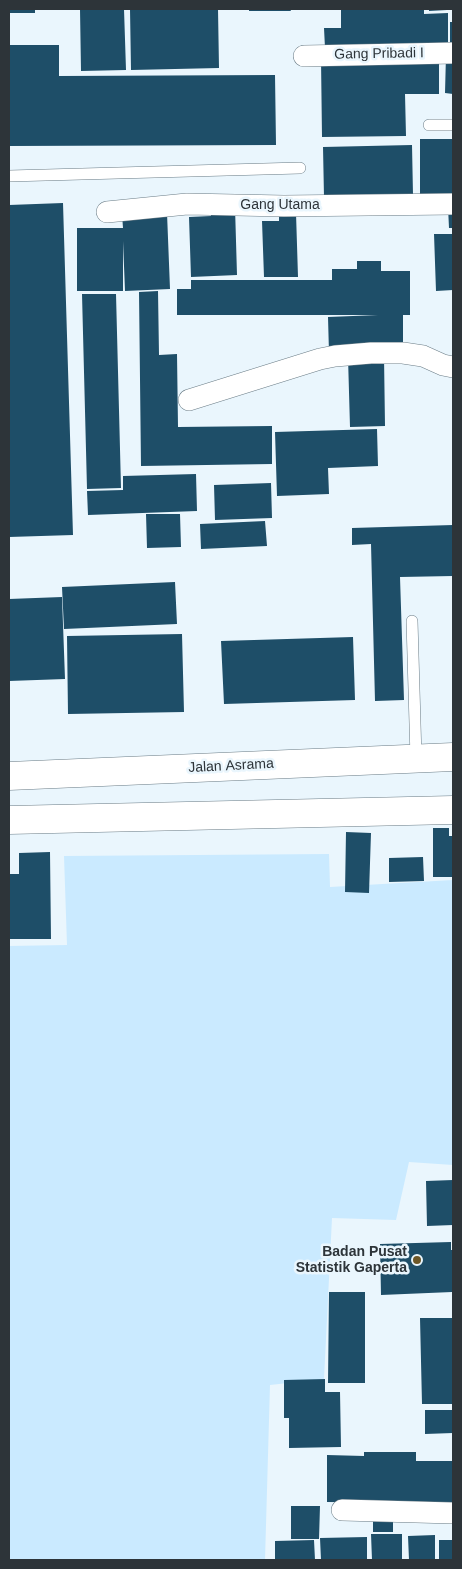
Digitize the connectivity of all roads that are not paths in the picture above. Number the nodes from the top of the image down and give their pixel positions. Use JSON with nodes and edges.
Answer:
{"nodes":[{"id":1,"x":453,"y":53,"type":"edge"},
{"id":2,"x":304,"y":56,"type":"dead end"},
{"id":3,"x":429,"y":125,"type":"dead end"},
{"id":4,"x":453,"y":125,"type":"edge"},
{"id":5,"x":300,"y":168,"type":"dead end"},
{"id":6,"x":9,"y":176,"type":"edge"},
{"id":7,"x":453,"y":204,"type":"edge"},
{"id":8,"x":108,"y":212,"type":"dead end"},
{"id":9,"x":453,"y":367,"type":"edge"},
{"id":10,"x":189,"y":400,"type":"dead end"},
{"id":11,"x":412,"y":621,"type":"dead end"},
{"id":12,"x":453,"y":757,"type":"edge"},
{"id":13,"x":416,"y":758,"type":"junction"},
{"id":14,"x":9,"y":776,"type":"edge"},
{"id":15,"x":453,"y":810,"type":"edge"},
{"id":16,"x":9,"y":820,"type":"edge"},
{"id":17,"x":342,"y":1510,"type":"dead end"},
{"id":18,"x":453,"y":1513,"type":"edge"}],
"edges":[{"from":1,"to":2,"type":"street","name":"Gang Pribadi I"},
{"from":3,"to":4,"type":"lane"},
{"from":5,"to":6,"type":"lane"},
{"from":7,"to":8,"type":"street","name":"Gang Utama"},
{"from":9,"to":10,"type":"street"},
{"from":11,"to":13,"type":"lane"},
{"from":12,"to":13,"type":"highway","name":"Jalan Asrama"},
{"from":13,"to":14,"type":"highway","name":"Jalan Asrama"},
{"from":15,"to":16,"type":"highway"},
{"from":17,"to":18,"type":"street"}]}
